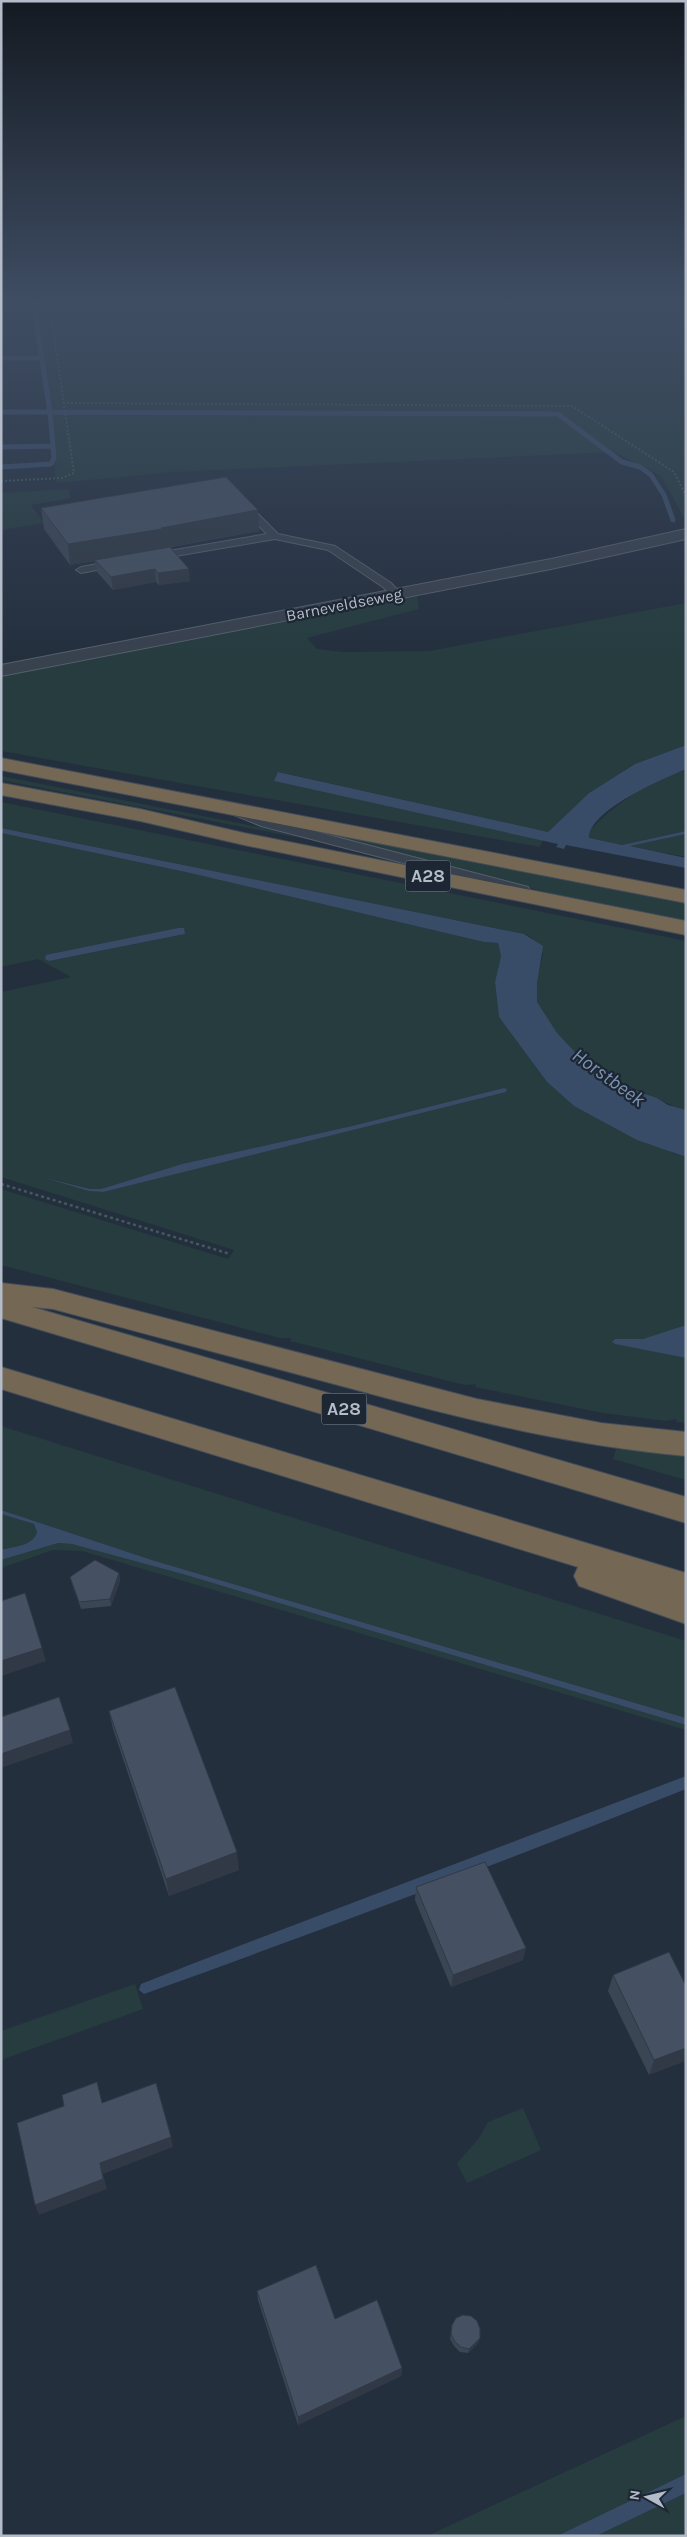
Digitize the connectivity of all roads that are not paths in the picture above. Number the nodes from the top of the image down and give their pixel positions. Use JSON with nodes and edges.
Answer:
{"nodes":[{"id":1,"x":237,"y":500,"type":"edge"},
{"id":2,"x":686,"y":534,"type":"edge"},
{"id":3,"x":275,"y":536,"type":"junction"},
{"id":4,"x":81,"y":570,"type":"dead end"},
{"id":5,"x":396,"y":594,"type":"junction"},
{"id":6,"x":1,"y":671,"type":"edge"},
{"id":7,"x":1,"y":764,"type":"edge"},
{"id":8,"x":1,"y":789,"type":"edge"},
{"id":9,"x":232,"y":809,"type":"junction"},
{"id":10,"x":686,"y":897,"type":"edge"},
{"id":11,"x":608,"y":912,"type":"junction"},
{"id":12,"x":686,"y":928,"type":"edge"},
{"id":13,"x":1,"y":1293,"type":"edge"},
{"id":14,"x":1,"y":1308,"type":"edge"},
{"id":15,"x":1,"y":1378,"type":"edge"},
{"id":16,"x":686,"y":1444,"type":"edge"},
{"id":17,"x":278,"y":1463,"type":"junction"},
{"id":18,"x":686,"y":1510,"type":"edge"},
{"id":19,"x":686,"y":1587,"type":"edge"},
{"id":20,"x":686,"y":1610,"type":"edge"}],
"edges":[{"from":1,"to":3,"type":"lane"},
{"from":2,"to":5,"type":"street","name":"Barneveldseweg"},
{"from":3,"to":4,"type":"lane"},
{"from":3,"to":5,"type":"lane"},
{"from":5,"to":6,"type":"street","name":"Barneveldseweg"},
{"from":7,"to":9,"type":"highway","number":"A28"},
{"from":8,"to":11,"type":"highway","number":"A28"},
{"from":9,"to":10,"type":"highway","number":"A28"},
{"from":9,"to":11,"type":"lane"},
{"from":11,"to":12,"type":"highway","number":"A28"},
{"from":13,"to":16,"type":"highway","number":"A28"},
{"from":14,"to":18,"type":"highway","number":"A28"},
{"from":15,"to":17,"type":"highway"},
{"from":17,"to":19,"type":"highway"},
{"from":17,"to":20,"type":"highway"}]}
